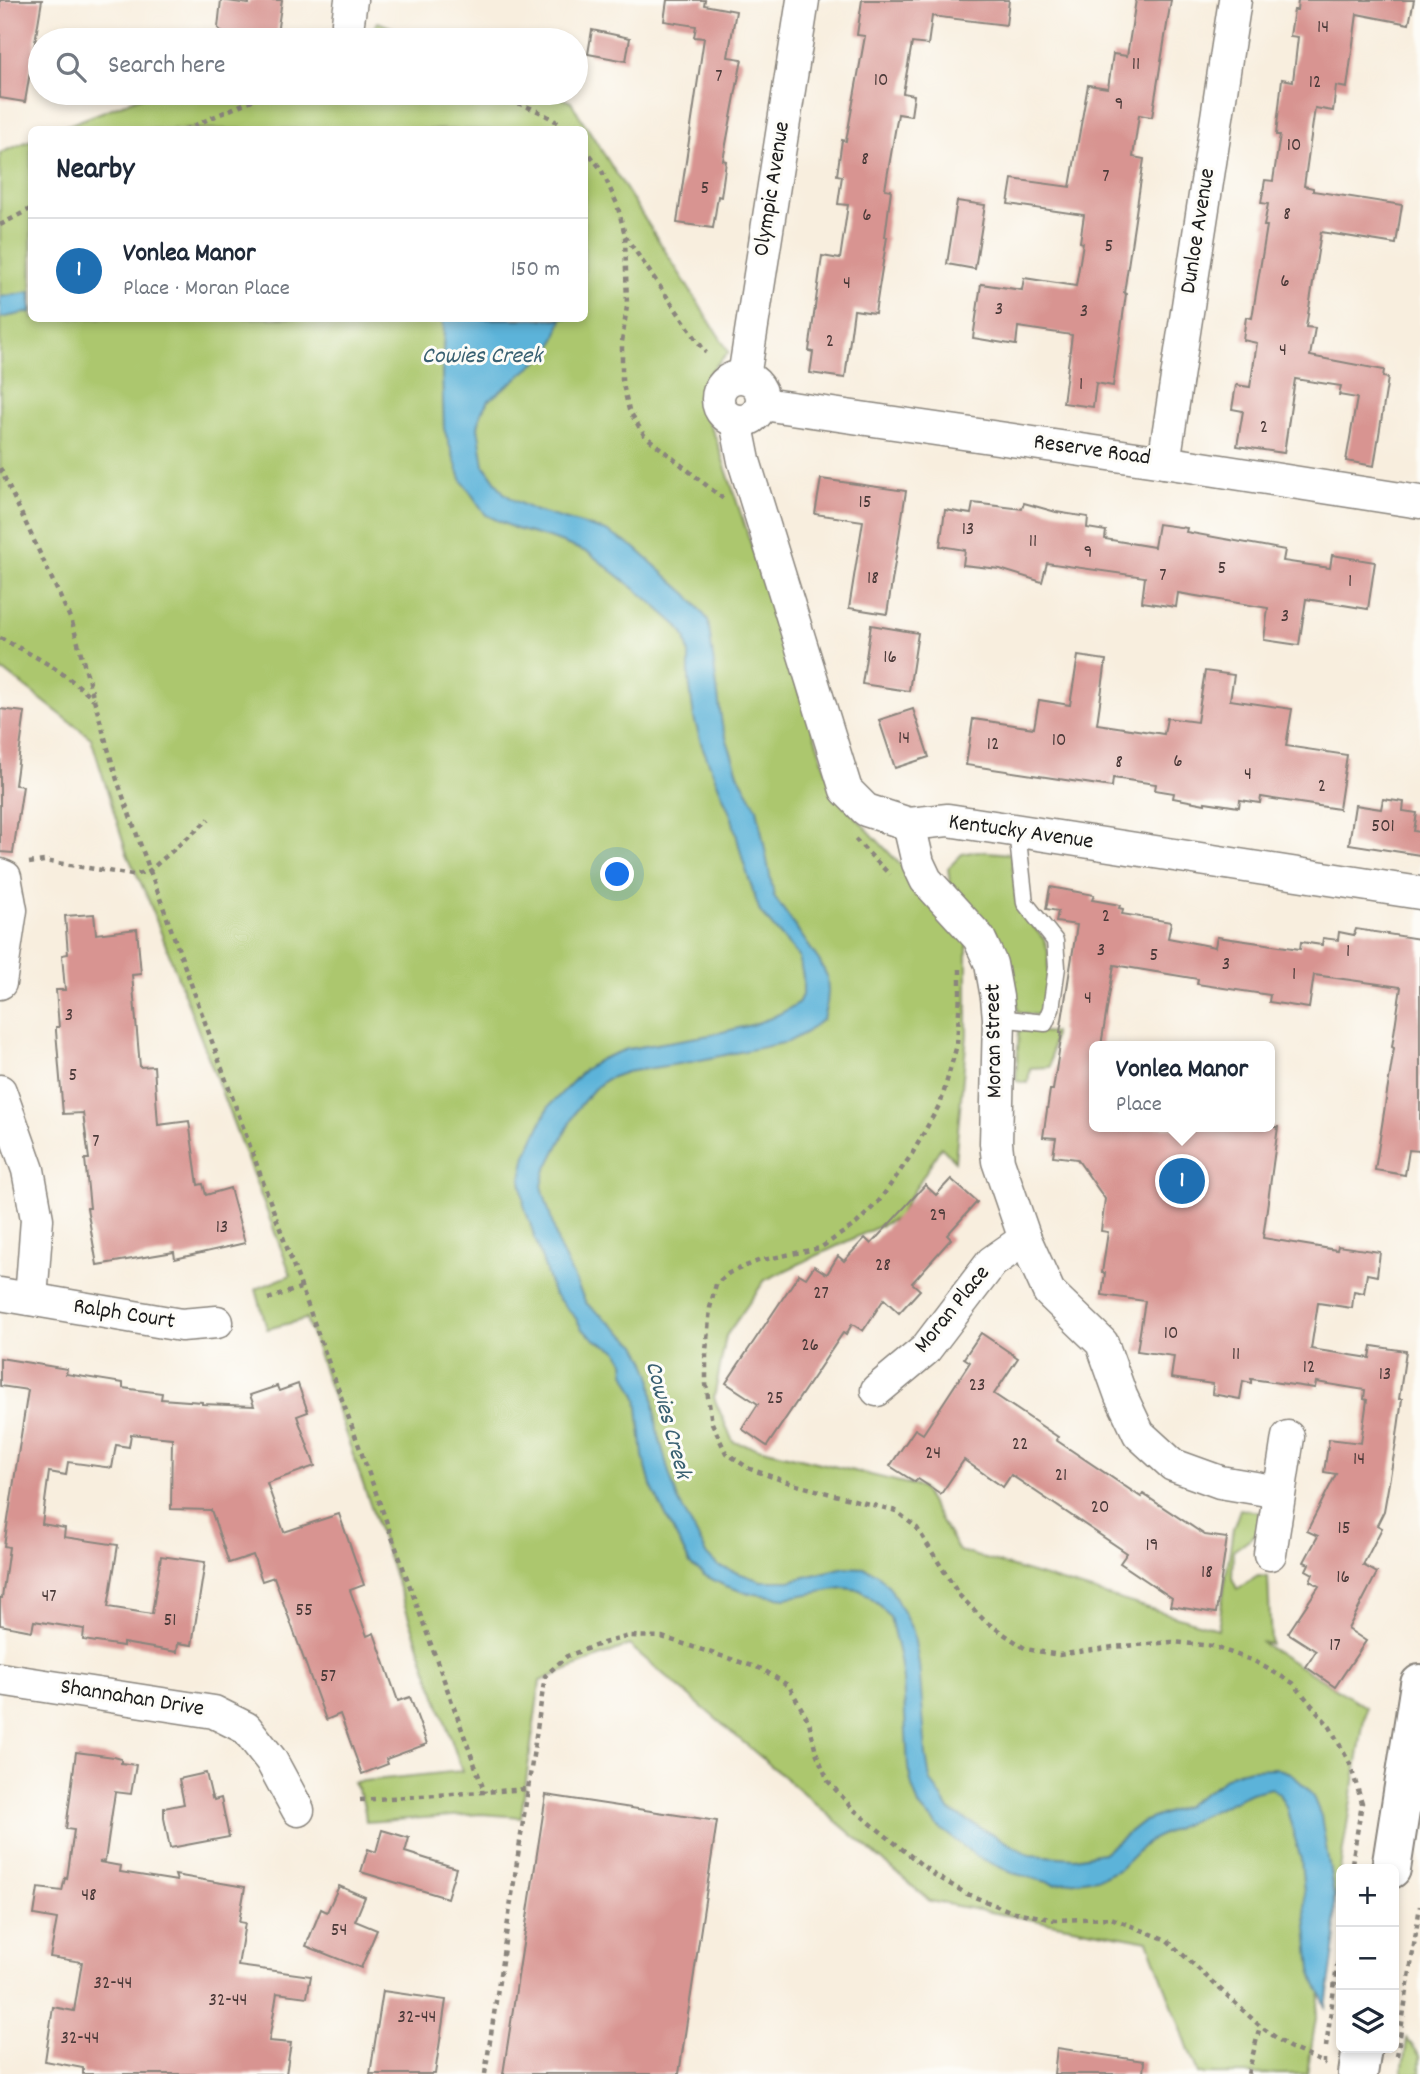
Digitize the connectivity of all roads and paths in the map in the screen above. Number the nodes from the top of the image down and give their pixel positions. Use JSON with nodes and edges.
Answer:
{"nodes":[{"id":1,"x":803,"y":0,"type":"edge"},
{"id":2,"x":1235,"y":0,"type":"edge"},
{"id":3,"x":241,"y":105,"type":"edge"},
{"id":4,"x":524,"y":105,"type":"edge"},
{"id":5,"x":193,"y":126,"type":"edge"},
{"id":6,"x":563,"y":126,"type":"edge"},
{"id":7,"x":588,"y":152,"type":"edge"},
{"id":8,"x":28,"y":210,"type":"edge"},
{"id":9,"x":0,"y":225,"type":"edge"},
{"id":10,"x":625,"y":236,"type":"junction"},
{"id":11,"x":706,"y":353,"type":"dead end"},
{"id":12,"x":744,"y":377,"type":"junction"},
{"id":13,"x":763,"y":404,"type":"junction"},
{"id":14,"x":736,"y":421,"type":"junction"},
{"id":15,"x":1164,"y":462,"type":"junction"},
{"id":16,"x":0,"y":468,"type":"edge"},
{"id":17,"x":698,"y":478,"type":"dead end"},
{"id":18,"x":1420,"y":502,"type":"edge"},
{"id":19,"x":0,"y":638,"type":"edge"},
{"id":20,"x":93,"y":699,"type":"junction"},
{"id":21,"x":209,"y":819,"type":"dead end"},
{"id":22,"x":909,"y":824,"type":"junction"},
{"id":23,"x":848,"y":831,"type":"dead end"},
{"id":24,"x":1017,"y":831,"type":"junction"},
{"id":25,"x":14,"y":869,"type":"edge"},
{"id":26,"x":149,"y":871,"type":"junction"},
{"id":27,"x":894,"y":879,"type":"dead end"},
{"id":28,"x":1420,"y":893,"type":"edge"},
{"id":29,"x":959,"y":960,"type":"dead end"},
{"id":30,"x":0,"y":983,"type":"edge"},
{"id":31,"x":999,"y":1018,"type":"junction"},
{"id":32,"x":0,"y":1091,"type":"edge"},
{"id":33,"x":1025,"y":1239,"type":"junction"},
{"id":34,"x":300,"y":1288,"type":"junction"},
{"id":35,"x":0,"y":1294,"type":"edge"},
{"id":36,"x":31,"y":1299,"type":"junction"},
{"id":37,"x":268,"y":1299,"type":"dead end"},
{"id":38,"x":217,"y":1322,"type":"dead end"},
{"id":39,"x":877,"y":1390,"type":"dead end"},
{"id":40,"x":1288,"y":1437,"type":"dead end"},
{"id":41,"x":1279,"y":1492,"type":"junction"},
{"id":42,"x":1270,"y":1554,"type":"dead end"},
{"id":43,"x":0,"y":1679,"type":"edge"},
{"id":44,"x":1420,"y":1684,"type":"edge"},
{"id":45,"x":529,"y":1789,"type":"junction"},
{"id":46,"x":485,"y":1793,"type":"junction"},
{"id":47,"x":360,"y":1800,"type":"dead end"},
{"id":48,"x":298,"y":1810,"type":"dead end"},
{"id":49,"x":1352,"y":1864,"type":"edge"},
{"id":50,"x":1392,"y":1864,"type":"edge"},
{"id":51,"x":1420,"y":1906,"type":"edge"},
{"id":52,"x":1336,"y":1974,"type":"edge"},
{"id":53,"x":1260,"y":2026,"type":"junction"},
{"id":54,"x":1379,"y":2054,"type":"edge"},
{"id":55,"x":485,"y":2074,"type":"edge"},
{"id":56,"x":1248,"y":2074,"type":"edge"},
{"id":57,"x":1358,"y":2074,"type":"edge"}],
"edges":[{"from":1,"to":12,"type":"street","name":"Olympic Avenue"},
{"from":2,"to":15,"type":"street","name":"Dunloe Avenue"},
{"from":3,"to":5,"type":"path"},
{"from":4,"to":6,"type":"path"},
{"from":7,"to":10,"type":"path"},
{"from":8,"to":9,"type":"path"},
{"from":10,"to":11,"type":"path"},
{"from":10,"to":17,"type":"path"},
{"from":12,"to":13,"type":"street"},
{"from":12,"to":14,"type":"street"},
{"from":13,"to":14,"type":"street"},
{"from":13,"to":15,"type":"street","name":"Reserve Road"},
{"from":14,"to":22,"type":"street","name":"Kentucky Avenue"},
{"from":15,"to":18,"type":"street","name":"Reserve Road"},
{"from":16,"to":20,"type":"path"},
{"from":19,"to":20,"type":"path"},
{"from":20,"to":26,"type":"path"},
{"from":21,"to":26,"type":"path"},
{"from":22,"to":24,"type":"street","name":"Kentucky Avenue"},
{"from":22,"to":31,"type":"street","name":"Moran Street"},
{"from":23,"to":27,"type":"path"},
{"from":24,"to":28,"type":"street","name":"Kentucky Avenue"},
{"from":24,"to":31,"type":"lane"},
{"from":25,"to":26,"type":"path"},
{"from":25,"to":30,"type":"street"},
{"from":26,"to":34,"type":"path"},
{"from":29,"to":49,"type":"path"},
{"from":31,"to":33,"type":"street","name":"Moran Street"},
{"from":32,"to":36,"type":"street"},
{"from":33,"to":39,"type":"street","name":"Moran Place"},
{"from":33,"to":41,"type":"street"},
{"from":34,"to":37,"type":"path"},
{"from":34,"to":46,"type":"path"},
{"from":35,"to":36,"type":"street","name":"Ralph Court"},
{"from":36,"to":38,"type":"street","name":"Ralph Court"},
{"from":40,"to":41,"type":"street"},
{"from":41,"to":42,"type":"street"},
{"from":43,"to":48,"type":"street","name":"Shannahan Drive"},
{"from":44,"to":50,"type":"main road"},
{"from":45,"to":46,"type":"path"},
{"from":45,"to":53,"type":"path"},
{"from":45,"to":55,"type":"path"},
{"from":46,"to":47,"type":"path"},
{"from":51,"to":54,"type":"path"},
{"from":52,"to":53,"type":"path"},
{"from":53,"to":56,"type":"path"},
{"from":54,"to":57,"type":"main road"}]}
